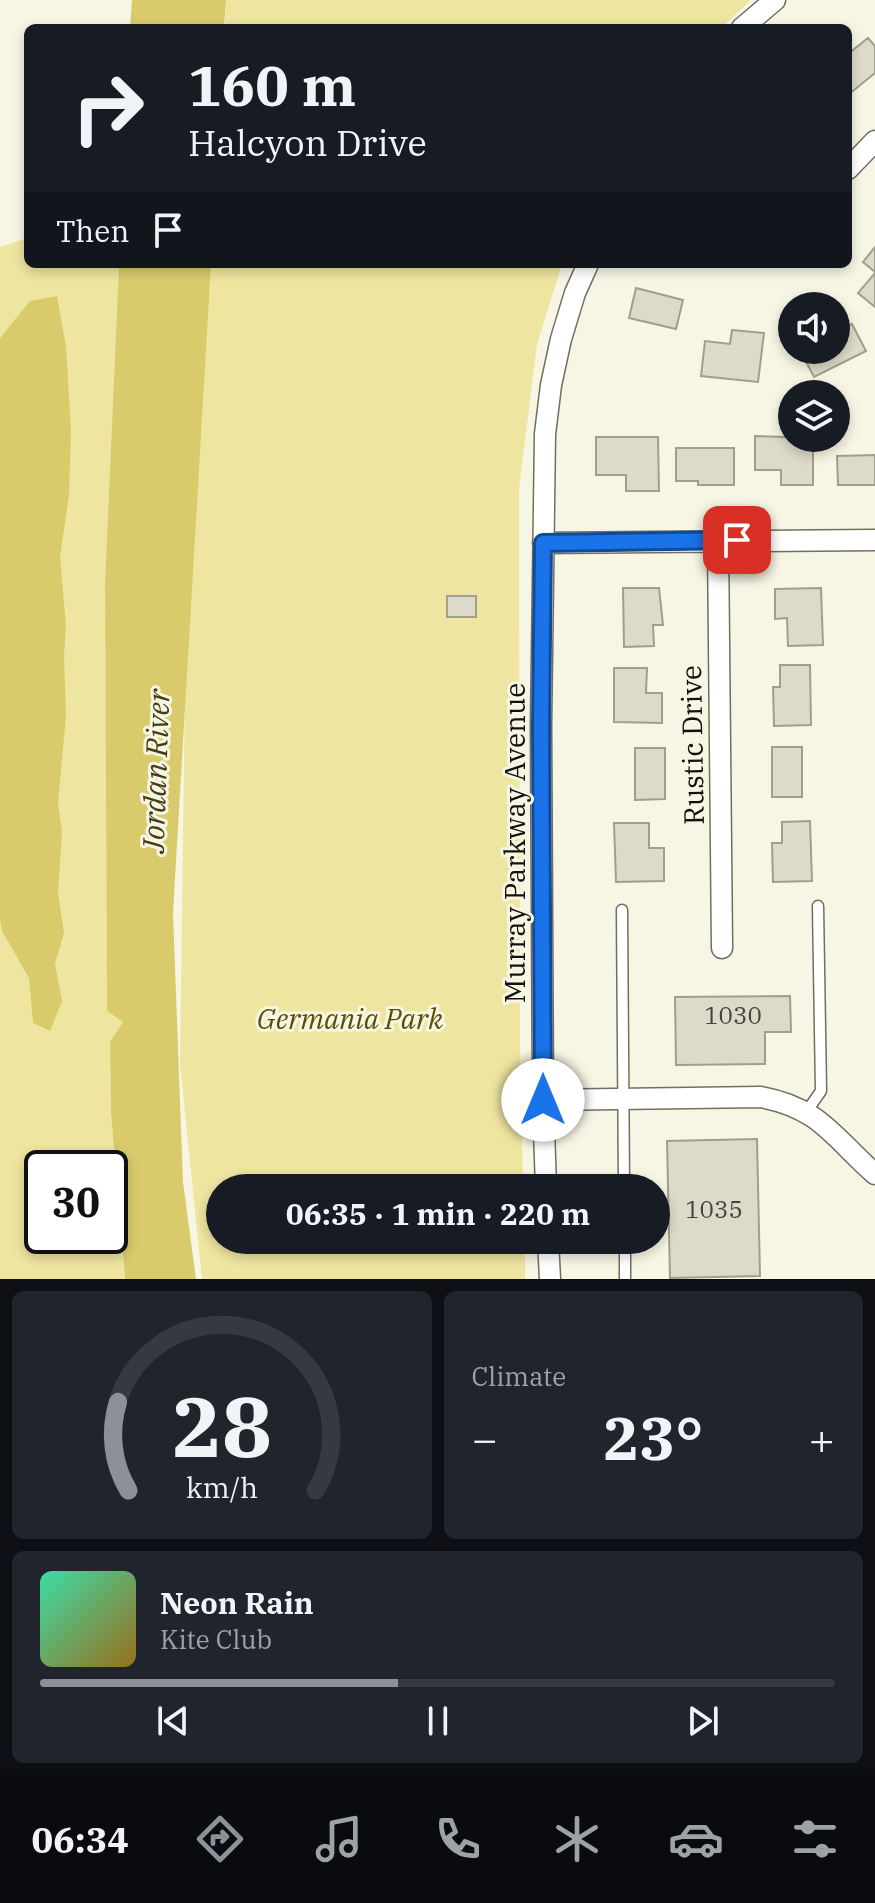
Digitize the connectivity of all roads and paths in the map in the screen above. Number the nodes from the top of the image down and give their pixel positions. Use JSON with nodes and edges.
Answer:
{"nodes":[{"id":1,"x":775,"y":0,"type":"edge"},
{"id":2,"x":747,"y":24,"type":"edge"},
{"id":3,"x":875,"y":141,"type":"edge"},
{"id":4,"x":852,"y":165,"type":"edge"},
{"id":5,"x":587,"y":268,"type":"edge"},
{"id":6,"x":718,"y":540,"type":"junction"},
{"id":7,"x":875,"y":540,"type":"edge"},
{"id":8,"x":543,"y":543,"type":"junction"},
{"id":9,"x":818,"y":906,"type":"dead end"},
{"id":10,"x":622,"y":910,"type":"dead end"},
{"id":11,"x":722,"y":948,"type":"dead end"},
{"id":12,"x":624,"y":1099,"type":"junction"},
{"id":13,"x":543,"y":1100,"type":"junction"},
{"id":14,"x":807,"y":1111,"type":"junction"},
{"id":15,"x":869,"y":1165,"type":"edge"},
{"id":16,"x":546,"y":1174,"type":"edge"},
{"id":17,"x":624,"y":1174,"type":"edge"},
{"id":18,"x":549,"y":1254,"type":"edge"},
{"id":19,"x":625,"y":1254,"type":"edge"},
{"id":20,"x":550,"y":1279,"type":"edge"},
{"id":21,"x":625,"y":1279,"type":"edge"}],
"edges":[{"from":1,"to":2,"type":"street"},
{"from":3,"to":4,"type":"street"},
{"from":5,"to":8,"type":"street","name":"Murray Parkway Avenue"},
{"from":6,"to":7,"type":"street"},
{"from":6,"to":8,"type":"street"},
{"from":6,"to":11,"type":"street","name":"Rustic Drive"},
{"from":8,"to":13,"type":"street","name":"Murray Parkway Avenue"},
{"from":9,"to":14,"type":"lane"},
{"from":10,"to":12,"type":"lane"},
{"from":12,"to":13,"type":"street"},
{"from":12,"to":14,"type":"street"},
{"from":12,"to":17,"type":"lane"},
{"from":13,"to":16,"type":"street","name":"Murray Parkway Avenue"},
{"from":14,"to":15,"type":"street"},
{"from":18,"to":20,"type":"street"},
{"from":19,"to":21,"type":"lane"}]}
